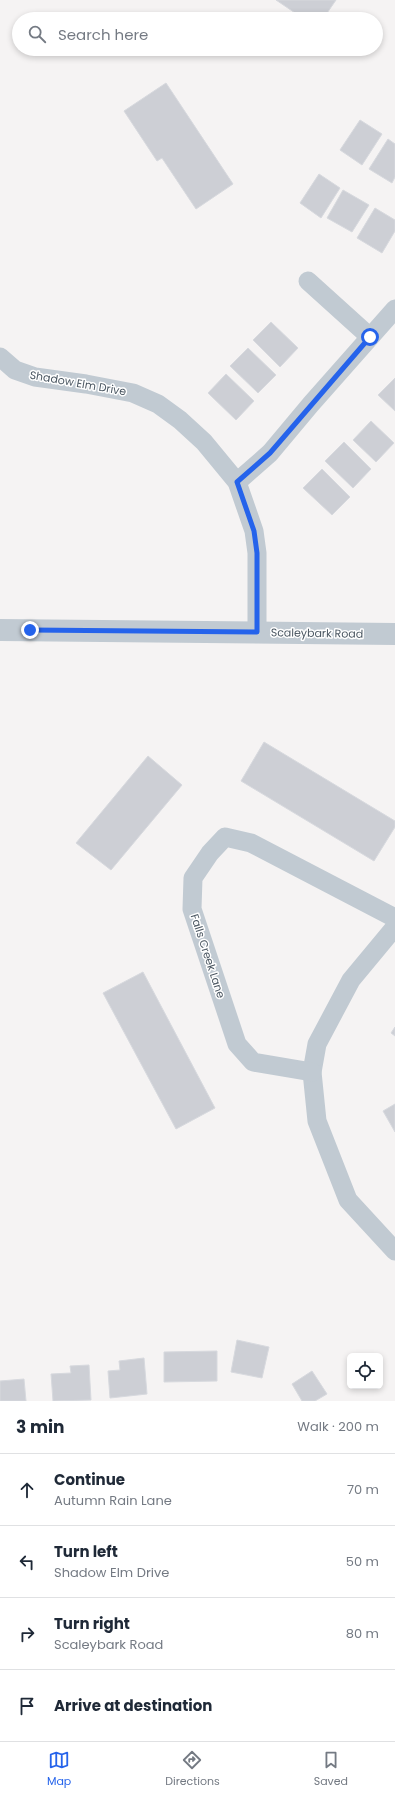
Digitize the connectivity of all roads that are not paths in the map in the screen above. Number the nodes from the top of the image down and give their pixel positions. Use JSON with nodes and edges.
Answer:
{"nodes":[{"id":1,"x":308,"y":281,"type":"dead end"},
{"id":2,"x":395,"y":309,"type":"edge"},
{"id":3,"x":370,"y":337,"type":"junction"},
{"id":4,"x":0,"y":357,"type":"edge"},
{"id":5,"x":237,"y":482,"type":"junction"},
{"id":6,"x":0,"y":630,"type":"edge"},
{"id":7,"x":257,"y":632,"type":"junction"},
{"id":8,"x":395,"y":634,"type":"edge"},
{"id":9,"x":395,"y":918,"type":"edge"},
{"id":10,"x":395,"y":927,"type":"edge"},
{"id":11,"x":312,"y":1072,"type":"junction"},
{"id":12,"x":395,"y":1251,"type":"edge"}],
"edges":[{"from":1,"to":3,"type":"street"},
{"from":2,"to":3,"type":"street"},
{"from":3,"to":5,"type":"street"},
{"from":4,"to":5,"type":"street","name":"Shadow Elm Drive"},
{"from":5,"to":7,"type":"street","name":"Shadow Elm Drive"},
{"from":6,"to":7,"type":"street","name":"Scaleybark Road"},
{"from":7,"to":8,"type":"street","name":"Scaleybark Road"},
{"from":9,"to":11,"type":"street","name":"Falls Creek Lane"},
{"from":10,"to":11,"type":"street"},
{"from":11,"to":12,"type":"street"}]}
